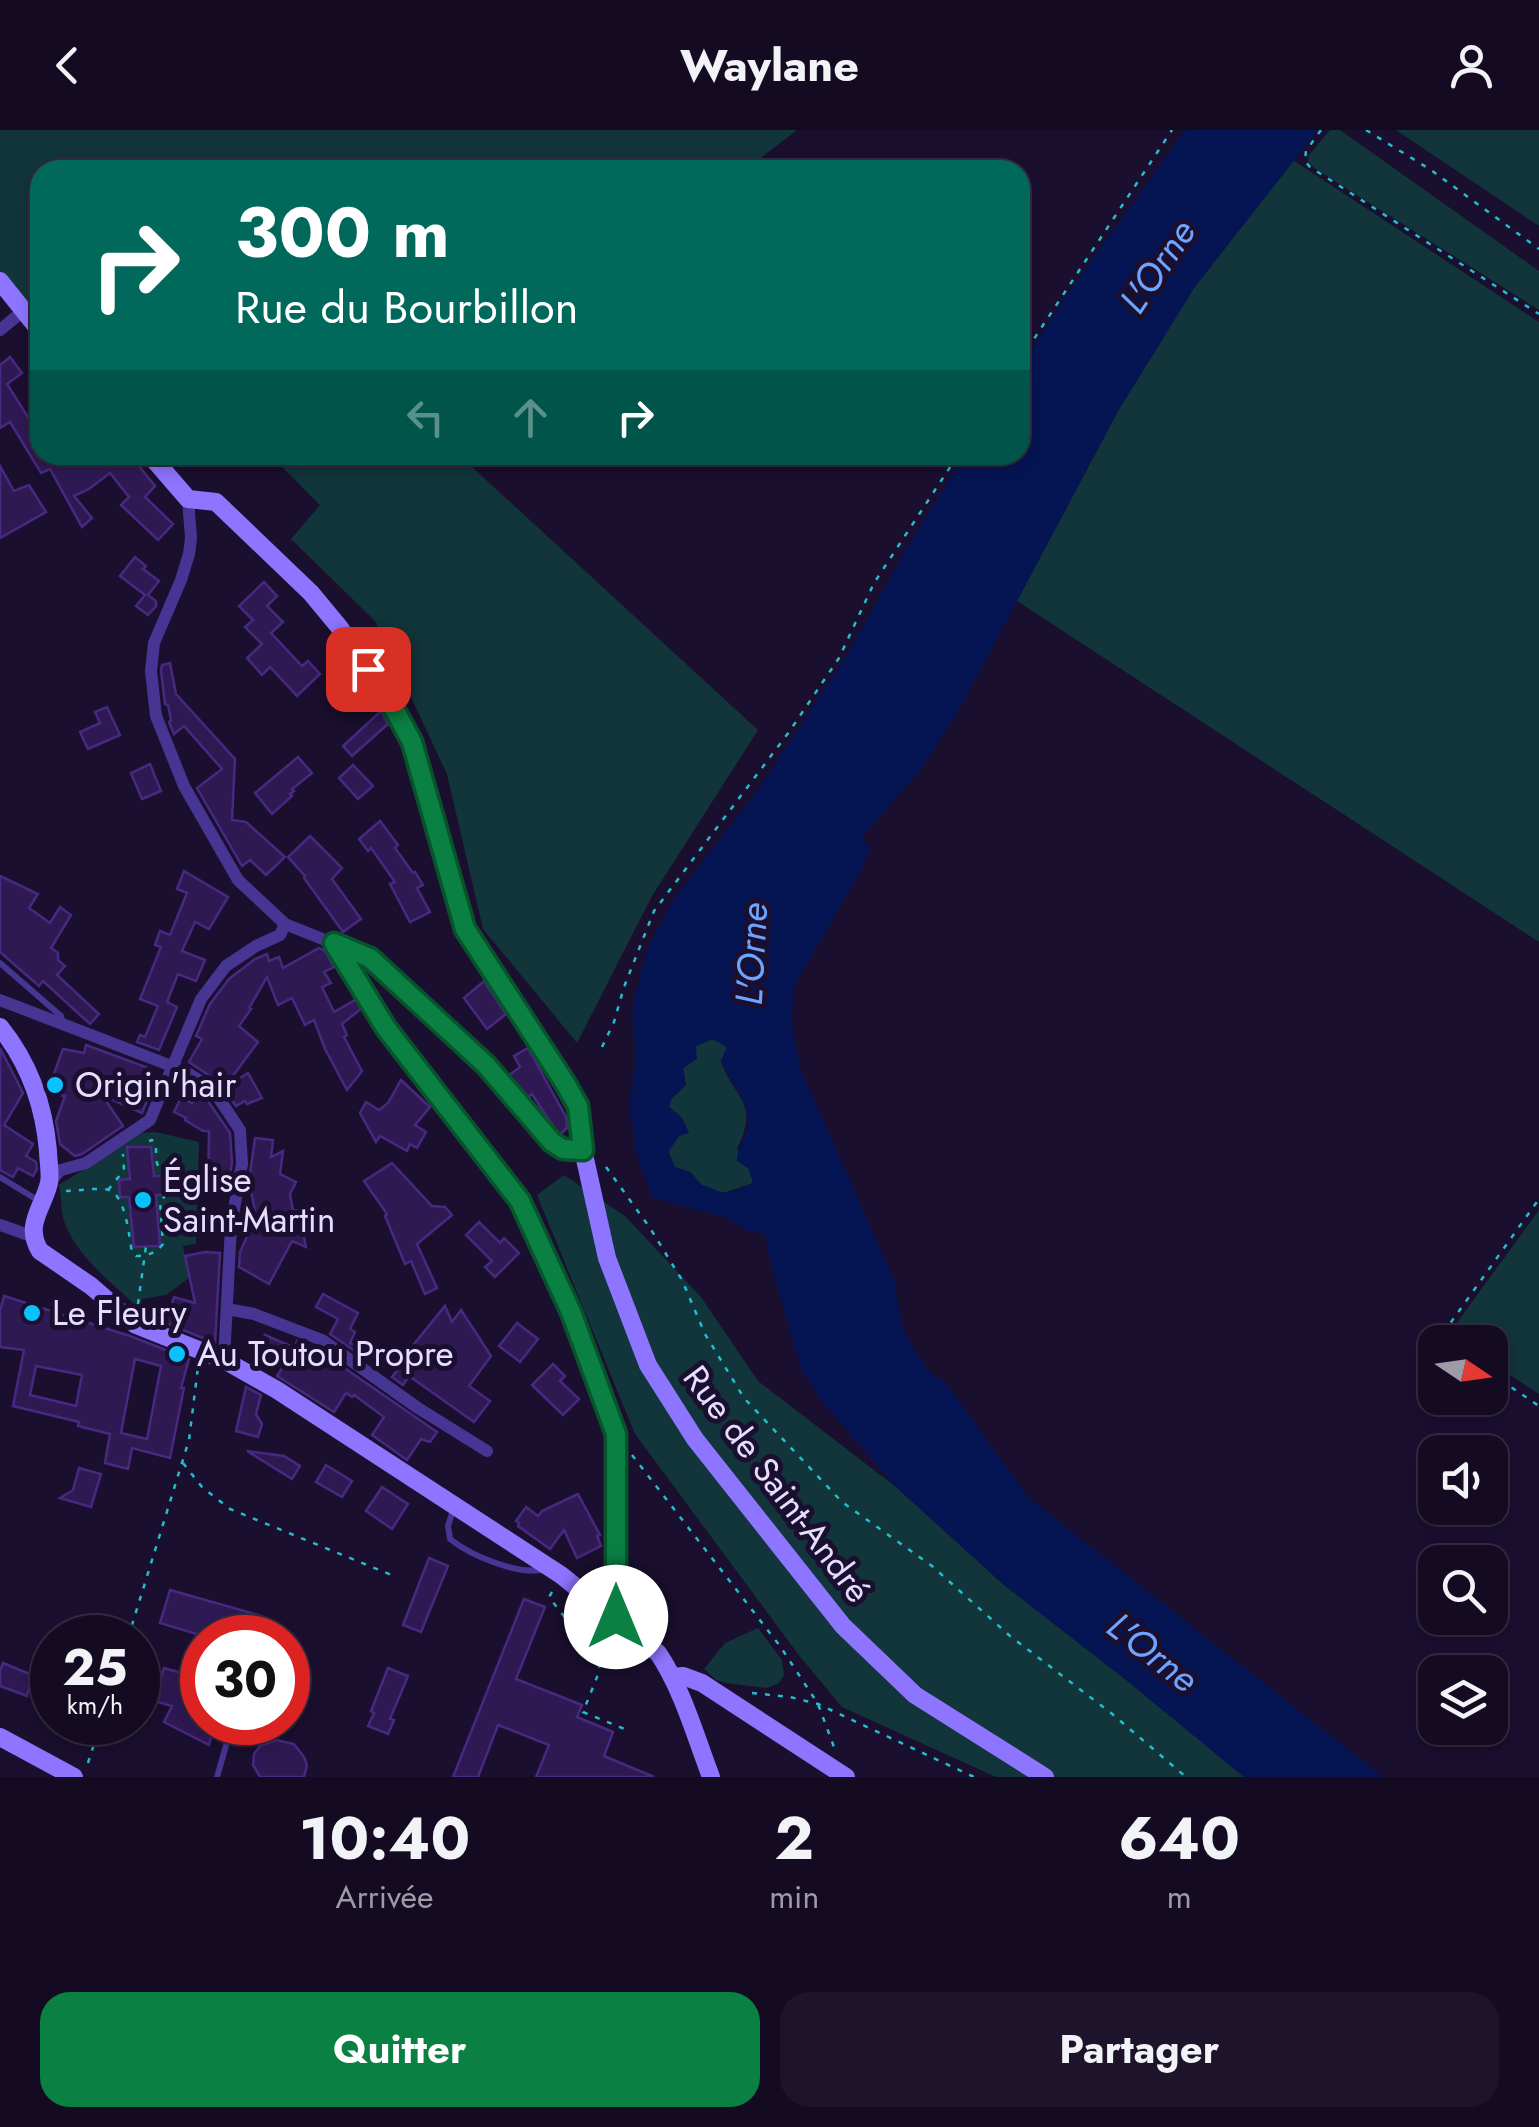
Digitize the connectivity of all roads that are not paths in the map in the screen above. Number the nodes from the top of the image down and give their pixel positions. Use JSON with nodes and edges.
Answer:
{"nodes":[{"id":1,"x":0,"y":281,"type":"edge"},
{"id":2,"x":23,"y":311,"type":"junction"},
{"id":3,"x":30,"y":319,"type":"edge"},
{"id":4,"x":0,"y":330,"type":"edge"},
{"id":5,"x":158,"y":465,"type":"edge"},
{"id":6,"x":188,"y":500,"type":"junction"},
{"id":7,"x":285,"y":924,"type":"junction"},
{"id":8,"x":334,"y":943,"type":"junction"},
{"id":9,"x":0,"y":963,"type":"edge"},
{"id":10,"x":0,"y":1000,"type":"edge"},
{"id":11,"x":64,"y":1026,"type":"junction"},
{"id":12,"x":0,"y":1027,"type":"edge"},
{"id":13,"x":173,"y":1067,"type":"junction"},
{"id":14,"x":583,"y":1150,"type":"junction"},
{"id":15,"x":0,"y":1177,"type":"edge"},
{"id":16,"x":55,"y":1187,"type":"junction"},
{"id":17,"x":40,"y":1202,"type":"junction"},
{"id":18,"x":0,"y":1224,"type":"edge"},
{"id":19,"x":34,"y":1237,"type":"junction"},
{"id":20,"x":227,"y":1309,"type":"junction"},
{"id":21,"x":224,"y":1360,"type":"junction"},
{"id":22,"x":487,"y":1451,"type":"dead end"},
{"id":23,"x":454,"y":1506,"type":"junction"},
{"id":24,"x":550,"y":1568,"type":"junction"},
{"id":25,"x":616,"y":1617,"type":"junction"},
{"id":26,"x":672,"y":1677,"type":"junction"},
{"id":27,"x":0,"y":1737,"type":"edge"},
{"id":28,"x":226,"y":1745,"type":"edge"},
{"id":29,"x":74,"y":1777,"type":"edge"},
{"id":30,"x":216,"y":1777,"type":"edge"},
{"id":31,"x":711,"y":1777,"type":"edge"},
{"id":32,"x":846,"y":1777,"type":"edge"},
{"id":33,"x":1045,"y":1777,"type":"edge"}],
"edges":[{"from":1,"to":2,"type":"street"},
{"from":2,"to":3,"type":"street"},
{"from":2,"to":4,"type":"street"},
{"from":5,"to":6,"type":"street","name":"Rue de Saint-André"},
{"from":6,"to":7,"type":"street"},
{"from":6,"to":14,"type":"street","name":"Rue de Saint-André"},
{"from":7,"to":8,"type":"street"},
{"from":7,"to":13,"type":"street"},
{"from":8,"to":14,"type":"street"},
{"from":8,"to":25,"type":"street"},
{"from":9,"to":11,"type":"lane"},
{"from":10,"to":11,"type":"street"},
{"from":11,"to":13,"type":"street"},
{"from":12,"to":16,"type":"street"},
{"from":13,"to":16,"type":"street"},
{"from":13,"to":20,"type":"street"},
{"from":14,"to":33,"type":"street","name":"Rue de Saint-André"},
{"from":15,"to":17,"type":"lane"},
{"from":16,"to":17,"type":"street"},
{"from":17,"to":19,"type":"street"},
{"from":18,"to":19,"type":"street"},
{"from":19,"to":21,"type":"street"},
{"from":20,"to":21,"type":"street"},
{"from":20,"to":22,"type":"street"},
{"from":21,"to":23,"type":"street"},
{"from":23,"to":24,"type":"street"},
{"from":23,"to":24,"type":"lane"},
{"from":24,"to":25,"type":"street"},
{"from":25,"to":26,"type":"street"},
{"from":26,"to":31,"type":"street"},
{"from":26,"to":32,"type":"street"},
{"from":27,"to":29,"type":"street"},
{"from":28,"to":30,"type":"lane"}]}
